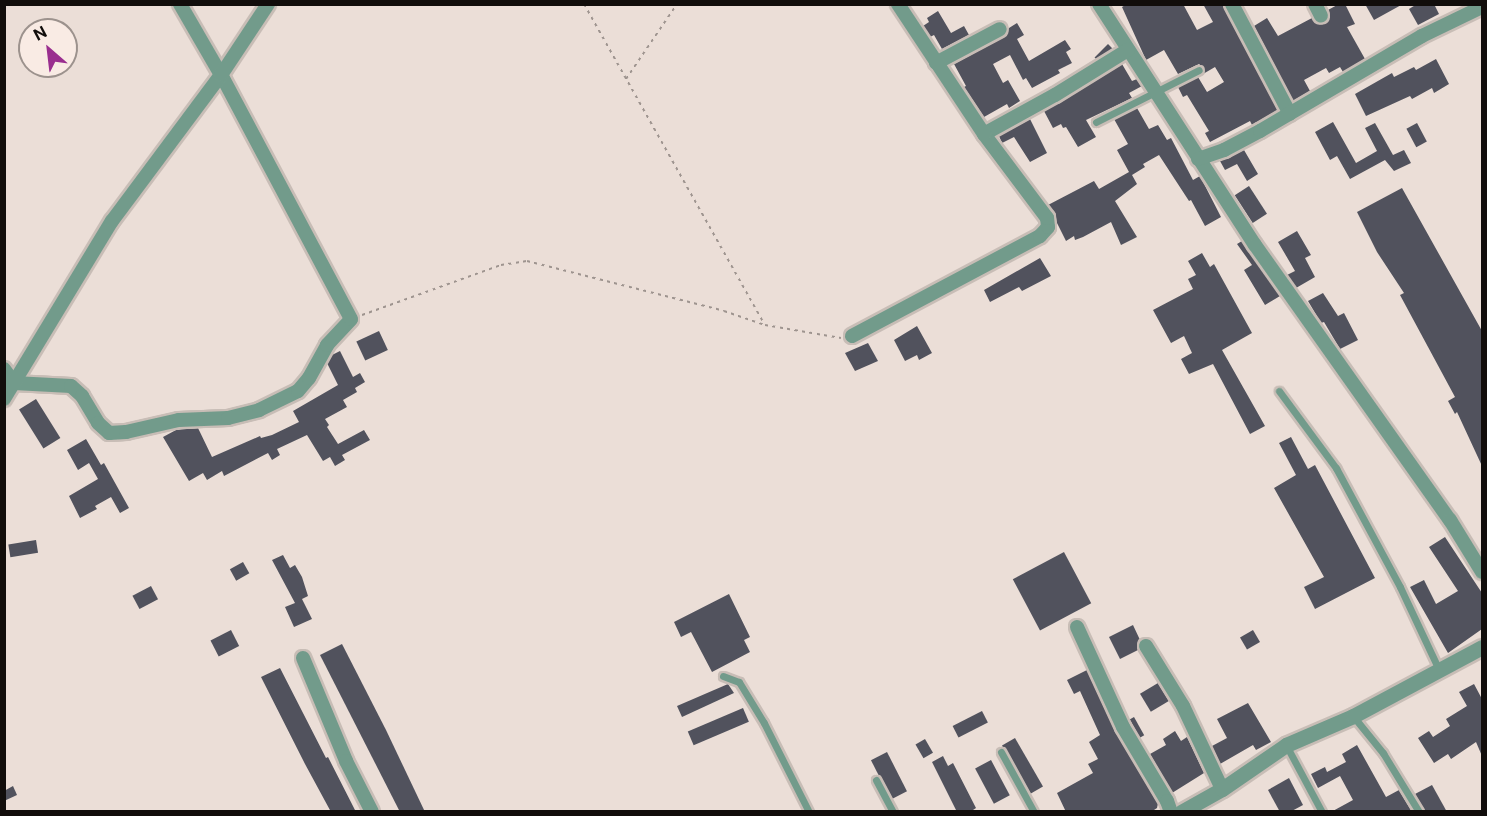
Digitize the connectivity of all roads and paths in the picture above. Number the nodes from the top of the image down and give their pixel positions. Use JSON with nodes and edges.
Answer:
{"nodes":[{"id":1,"x":180,"y":4,"type":"edge"},
{"id":2,"x":268,"y":4,"type":"edge"},
{"id":3,"x":584,"y":4,"type":"edge"},
{"id":4,"x":677,"y":4,"type":"edge"},
{"id":5,"x":898,"y":4,"type":"edge"},
{"id":6,"x":1099,"y":4,"type":"edge"},
{"id":7,"x":1232,"y":4,"type":"edge"},
{"id":8,"x":1482,"y":7,"type":"edge"},
{"id":9,"x":1000,"y":29,"type":"dead end"},
{"id":10,"x":1128,"y":50,"type":"junction"},
{"id":11,"x":936,"y":63,"type":"junction"},
{"id":12,"x":1199,"y":70,"type":"dead end"},
{"id":13,"x":221,"y":75,"type":"junction"},
{"id":14,"x":626,"y":79,"type":"junction"},
{"id":15,"x":1155,"y":92,"type":"junction"},
{"id":16,"x":1290,"y":114,"type":"junction"},
{"id":17,"x":1096,"y":122,"type":"dead end"},
{"id":18,"x":984,"y":134,"type":"junction"},
{"id":19,"x":1198,"y":159,"type":"junction"},
{"id":20,"x":351,"y":319,"type":"junction"},
{"id":21,"x":765,"y":325,"type":"junction"},
{"id":22,"x":852,"y":336,"type":"joint"},
{"id":23,"x":4,"y":369,"type":"edge"},
{"id":24,"x":14,"y":383,"type":"junction"},
{"id":25,"x":1279,"y":391,"type":"dead end"},
{"id":26,"x":4,"y":399,"type":"edge"},
{"id":27,"x":1482,"y":572,"type":"edge"},
{"id":28,"x":1077,"y":627,"type":"dead end"},
{"id":29,"x":1146,"y":646,"type":"dead end"},
{"id":30,"x":1482,"y":647,"type":"edge"},
{"id":31,"x":303,"y":658,"type":"dead end"},
{"id":32,"x":1439,"y":670,"type":"junction"},
{"id":33,"x":723,"y":676,"type":"dead end"},
{"id":34,"x":1353,"y":716,"type":"junction"},
{"id":35,"x":1286,"y":746,"type":"junction"},
{"id":36,"x":1001,"y":752,"type":"dead end"},
{"id":37,"x":876,"y":780,"type":"dead end"},
{"id":38,"x":1222,"y":789,"type":"junction"},
{"id":39,"x":372,"y":812,"type":"edge"},
{"id":40,"x":809,"y":812,"type":"edge"},
{"id":41,"x":893,"y":812,"type":"edge"},
{"id":42,"x":1034,"y":812,"type":"edge"},
{"id":43,"x":1171,"y":812,"type":"edge"},
{"id":44,"x":1180,"y":812,"type":"edge"},
{"id":45,"x":1322,"y":812,"type":"edge"},
{"id":46,"x":1419,"y":812,"type":"edge"}],
"edges":[{"from":1,"to":13,"type":"street"},
{"from":2,"to":13,"type":"street"},
{"from":3,"to":14,"type":"path"},
{"from":4,"to":14,"type":"path"},
{"from":5,"to":11,"type":"street"},
{"from":6,"to":10,"type":"street"},
{"from":7,"to":16,"type":"street"},
{"from":8,"to":16,"type":"street"},
{"from":9,"to":11,"type":"street"},
{"from":10,"to":15,"type":"street"},
{"from":10,"to":18,"type":"street"},
{"from":11,"to":18,"type":"street"},
{"from":12,"to":15,"type":"lane"},
{"from":13,"to":20,"type":"street"},
{"from":13,"to":24,"type":"street"},
{"from":14,"to":21,"type":"path"},
{"from":15,"to":17,"type":"lane"},
{"from":15,"to":19,"type":"street"},
{"from":16,"to":19,"type":"street"},
{"from":18,"to":22,"type":"street"},
{"from":19,"to":27,"type":"street"},
{"from":20,"to":21,"type":"path"},
{"from":20,"to":24,"type":"street"},
{"from":21,"to":22,"type":"path"},
{"from":23,"to":24,"type":"street"},
{"from":24,"to":26,"type":"street"},
{"from":25,"to":32,"type":"lane"},
{"from":28,"to":43,"type":"street"},
{"from":29,"to":38,"type":"street"},
{"from":30,"to":32,"type":"street"},
{"from":31,"to":39,"type":"street"},
{"from":32,"to":34,"type":"street"},
{"from":33,"to":40,"type":"lane"},
{"from":34,"to":35,"type":"street"},
{"from":34,"to":46,"type":"lane"},
{"from":35,"to":38,"type":"street"},
{"from":35,"to":45,"type":"lane"},
{"from":36,"to":42,"type":"lane"},
{"from":37,"to":41,"type":"lane"},
{"from":38,"to":44,"type":"street"}]}
